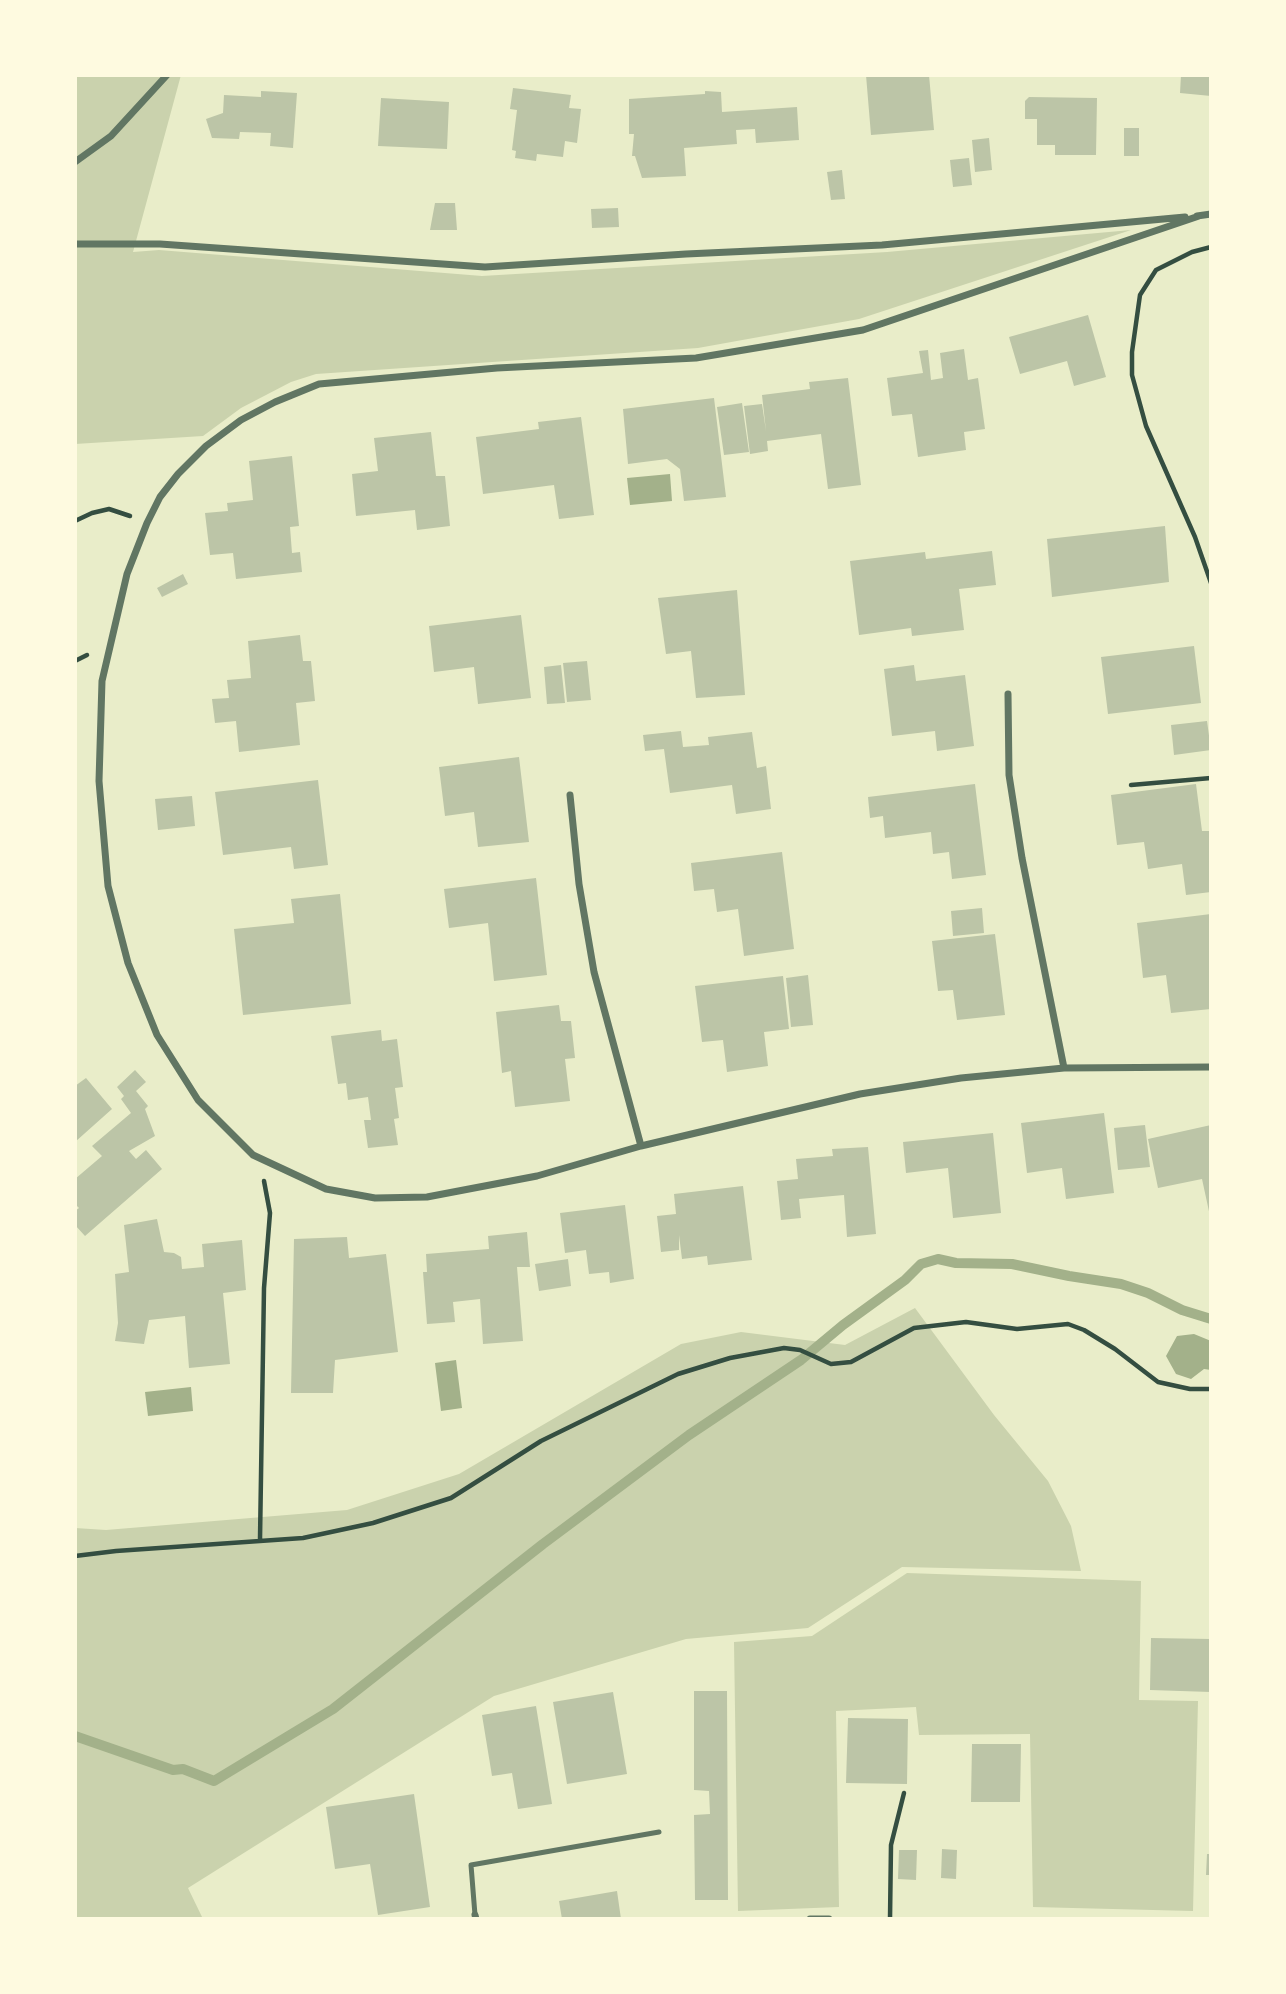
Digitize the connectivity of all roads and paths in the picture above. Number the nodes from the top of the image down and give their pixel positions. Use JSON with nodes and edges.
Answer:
{"nodes":[{"id":1,"x":167,"y":75,"type":"edge"},
{"id":2,"x":75,"y":162,"type":"edge"},
{"id":3,"x":1211,"y":214,"type":"edge"},
{"id":4,"x":1199,"y":216,"type":"junction"},
{"id":5,"x":75,"y":244,"type":"edge"},
{"id":6,"x":1211,"y":247,"type":"edge"},
{"id":7,"x":75,"y":521,"type":"edge"},
{"id":8,"x":147,"y":523,"type":"junction"},
{"id":9,"x":1211,"y":583,"type":"edge"},
{"id":10,"x":1008,"y":694,"type":"dead end"},
{"id":11,"x":1211,"y":778,"type":"edge"},
{"id":12,"x":1131,"y":785,"type":"dead end"},
{"id":13,"x":570,"y":795,"type":"dead end"},
{"id":14,"x":1211,"y":1067,"type":"edge"},
{"id":15,"x":1063,"y":1068,"type":"junction"},
{"id":16,"x":641,"y":1146,"type":"junction"},
{"id":17,"x":260,"y":1159,"type":"junction"},
{"id":18,"x":1211,"y":1388,"type":"edge"},
{"id":19,"x":260,"y":1539,"type":"junction"},
{"id":20,"x":75,"y":1556,"type":"edge"},
{"id":21,"x":904,"y":1793,"type":"dead end"},
{"id":22,"x":659,"y":1832,"type":"dead end"},
{"id":23,"x":476,"y":1917,"type":"edge"},
{"id":24,"x":810,"y":1919,"type":"edge"},
{"id":25,"x":829,"y":1919,"type":"edge"},
{"id":26,"x":890,"y":1919,"type":"edge"}],
"edges":[{"from":1,"to":2,"type":"street"},
{"from":3,"to":4,"type":"street"},
{"from":4,"to":5,"type":"street"},
{"from":4,"to":8,"type":"street"},
{"from":6,"to":9,"type":"path"},
{"from":7,"to":8,"type":"path"},
{"from":8,"to":17,"type":"street"},
{"from":10,"to":15,"type":"street"},
{"from":11,"to":12,"type":"path"},
{"from":13,"to":16,"type":"street"},
{"from":14,"to":15,"type":"street"},
{"from":15,"to":16,"type":"street"},
{"from":16,"to":17,"type":"street"},
{"from":17,"to":19,"type":"path"},
{"from":18,"to":19,"type":"path"},
{"from":19,"to":20,"type":"path"},
{"from":21,"to":26,"type":"path"},
{"from":22,"to":23,"type":"lane"},
{"from":24,"to":25,"type":"street"}]}
